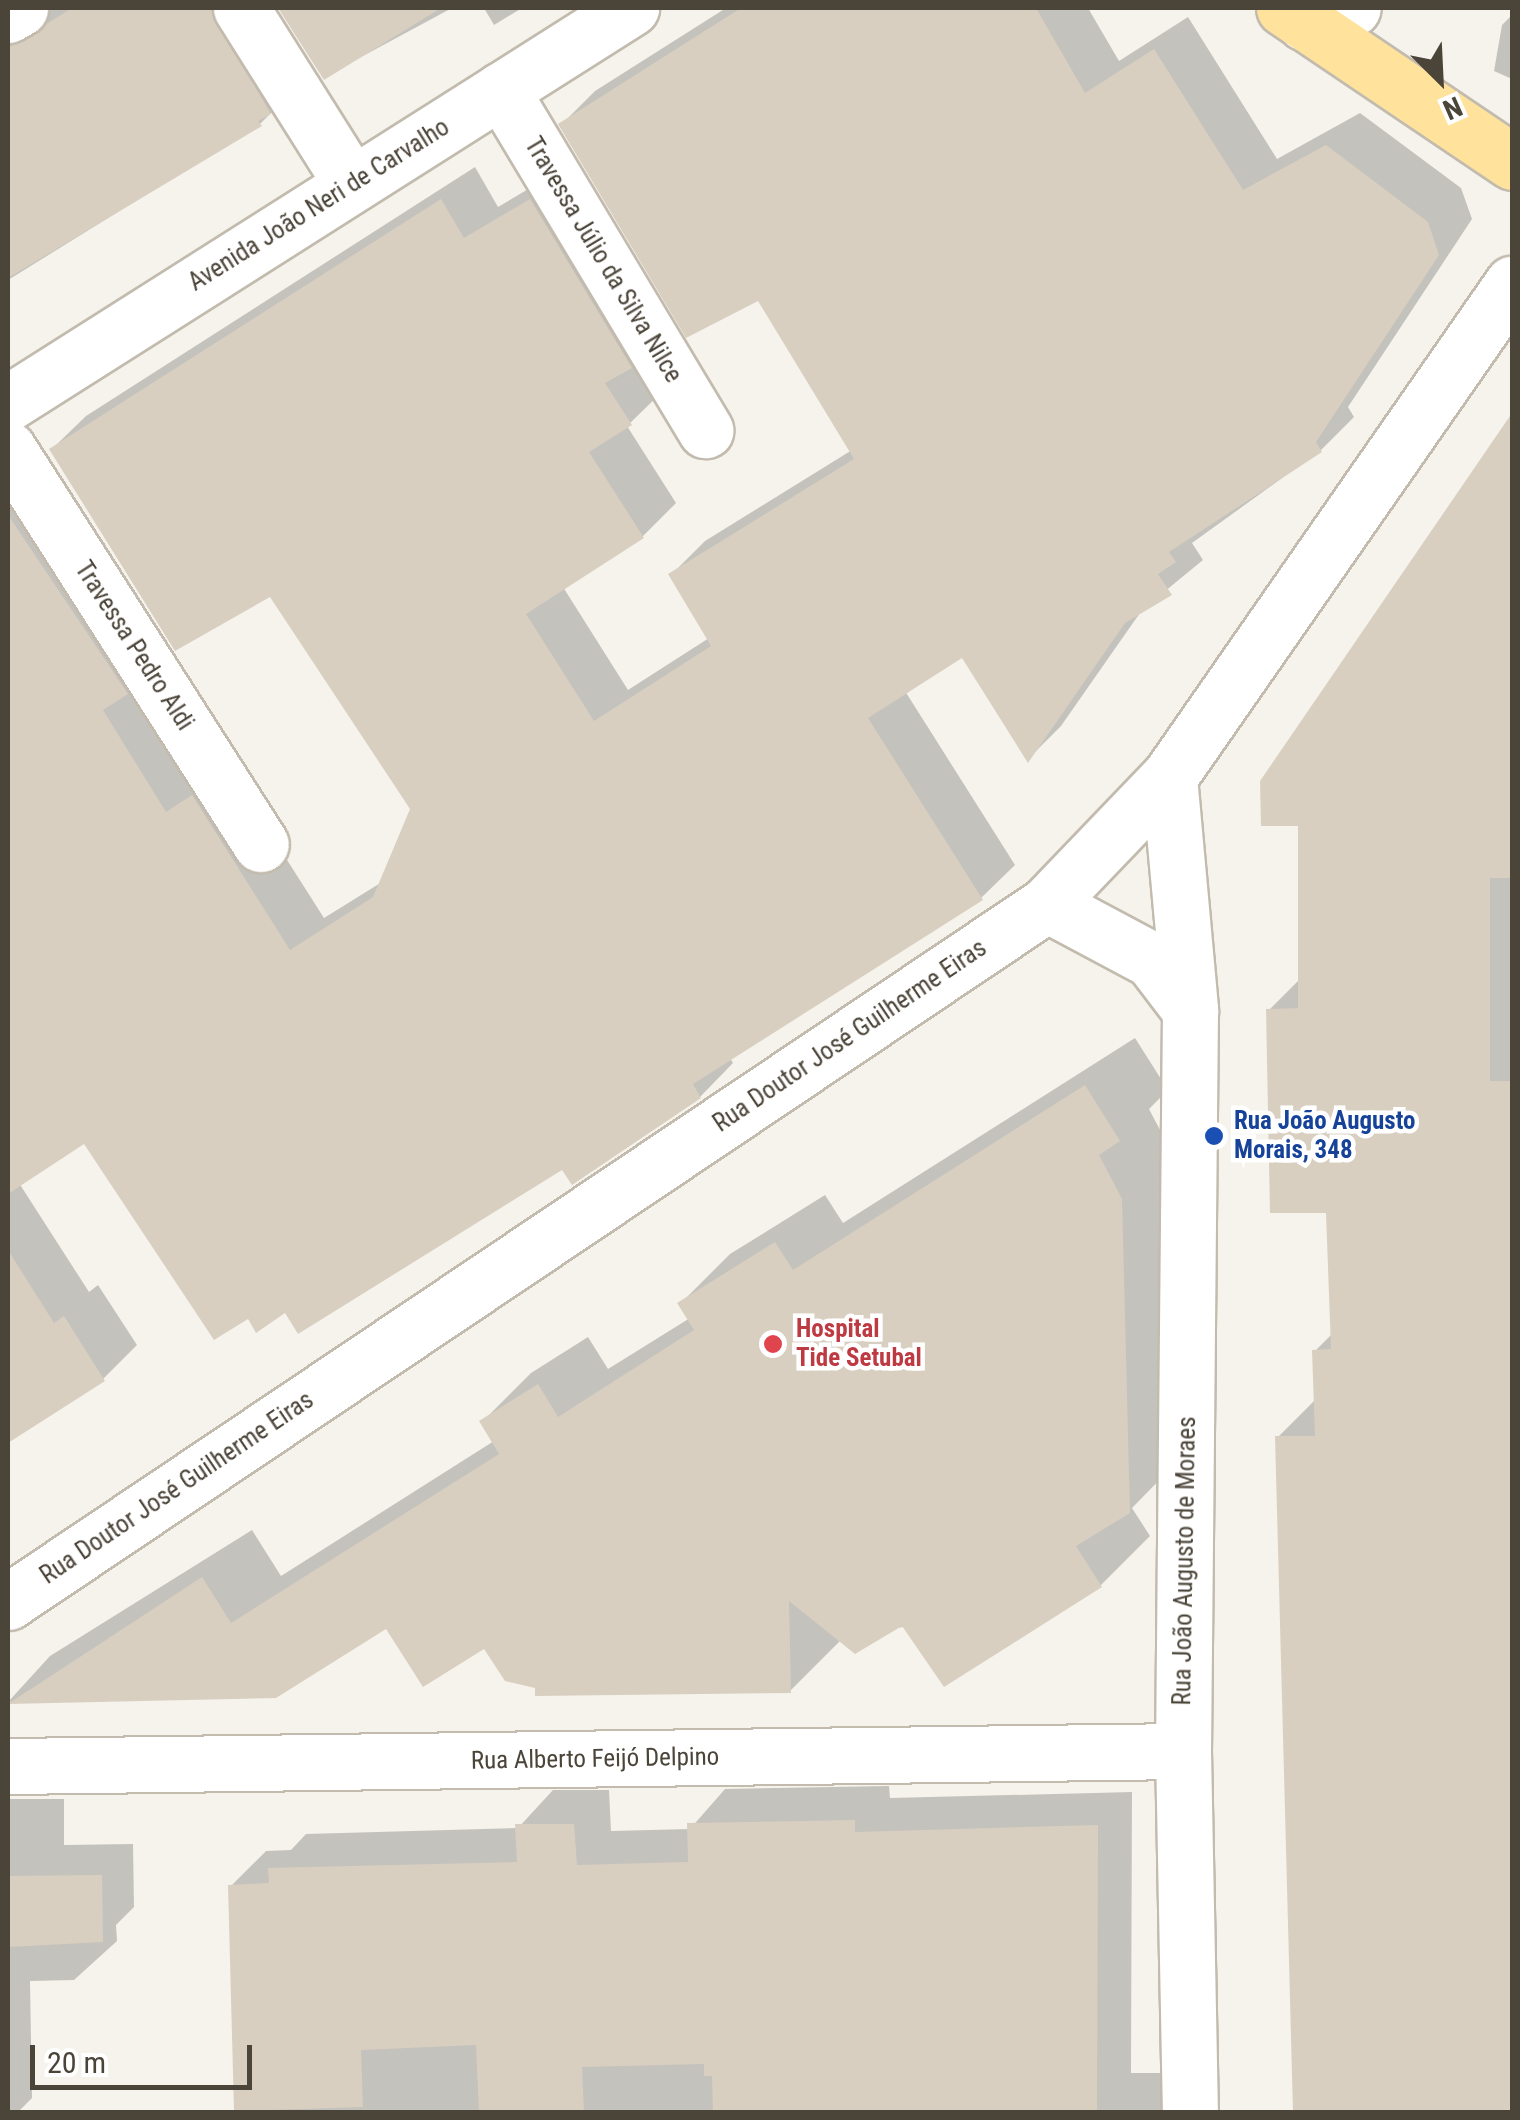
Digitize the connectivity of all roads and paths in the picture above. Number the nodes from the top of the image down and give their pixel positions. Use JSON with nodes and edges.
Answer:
{"nodes":[{"id":1,"x":20,"y":8,"type":"edge"},
{"id":2,"x":240,"y":8,"type":"edge"},
{"id":3,"x":631,"y":8,"type":"edge"},
{"id":4,"x":1314,"y":13,"type":"edge"},
{"id":5,"x":8,"y":15,"type":"edge"},
{"id":6,"x":502,"y":90,"type":"junction"},
{"id":7,"x":1512,"y":162,"type":"edge"},
{"id":8,"x":352,"y":184,"type":"junction"},
{"id":9,"x":1512,"y":284,"type":"edge"},
{"id":10,"x":8,"y":402,"type":"edge"},
{"id":11,"x":705,"y":430,"type":"dead end"},
{"id":12,"x":8,"y":449,"type":"edge"},
{"id":13,"x":1169,"y":777,"type":"junction"},
{"id":14,"x":261,"y":844,"type":"dead end"},
{"id":15,"x":1047,"y":904,"type":"junction"},
{"id":16,"x":1190,"y":1010,"type":"junction"},
{"id":17,"x":8,"y":1602,"type":"edge"},
{"id":18,"x":1183,"y":1751,"type":"junction"},
{"id":19,"x":8,"y":1766,"type":"edge"},
{"id":20,"x":1190,"y":2112,"type":"edge"}],
"edges":[{"from":1,"to":5,"type":"street"},
{"from":2,"to":8,"type":"street"},
{"from":3,"to":6,"type":"street","name":"Avenida João Neri de Carvalho"},
{"from":4,"to":7,"type":"main road"},
{"from":6,"to":8,"type":"street","name":"Avenida João Neri de Carvalho"},
{"from":6,"to":11,"type":"street","name":"Travessa Júlio da Silva Nilce"},
{"from":8,"to":10,"type":"street","name":"Avenida João Neri de Carvalho"},
{"from":9,"to":13,"type":"street","name":"Rua Doutor José Guilherme Eiras"},
{"from":12,"to":14,"type":"street","name":"Travessa Pedro Aldi"},
{"from":13,"to":15,"type":"street","name":"Rua Doutor José Guilherme Eiras"},
{"from":13,"to":16,"type":"street","name":"Rua João Augusto de Moraes"},
{"from":15,"to":16,"type":"street"},
{"from":15,"to":17,"type":"street","name":"Rua Doutor José Guilherme Eiras"},
{"from":16,"to":18,"type":"street","name":"Rua João Augusto de Moraes"},
{"from":18,"to":19,"type":"street","name":"Rua Alberto Feijó Delpino"},
{"from":18,"to":20,"type":"street","name":"Rua João Augusto de Moraes"}]}
